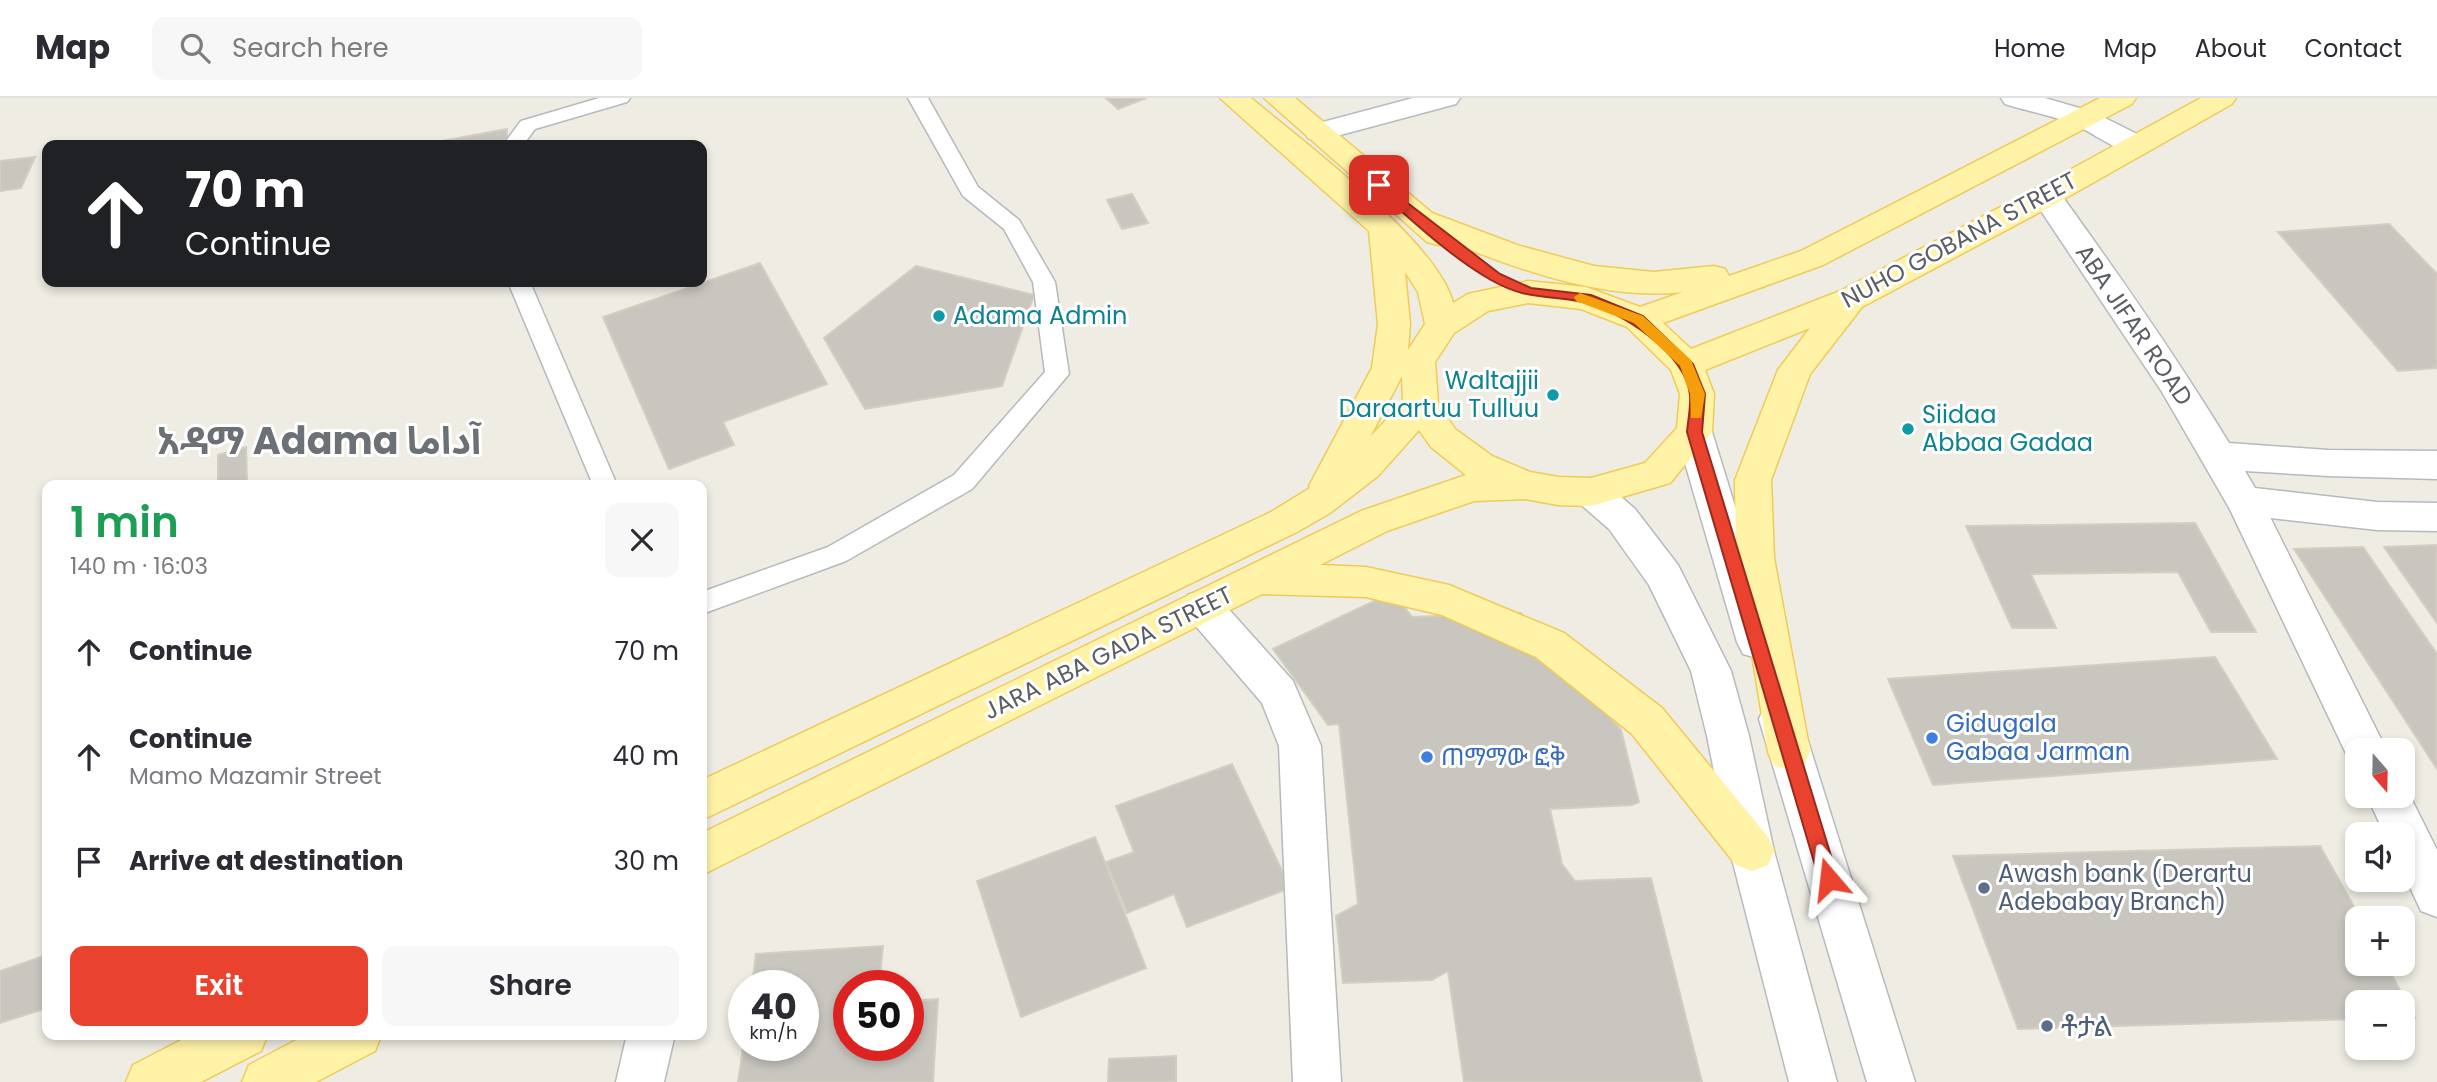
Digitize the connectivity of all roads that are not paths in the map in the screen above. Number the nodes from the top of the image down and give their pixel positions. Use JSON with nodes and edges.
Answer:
{"nodes":[{"id":1,"x":620,"y":98,"type":"edge"},
{"id":2,"x":918,"y":98,"type":"edge"},
{"id":3,"x":1446,"y":98,"type":"edge"},
{"id":4,"x":2015,"y":98,"type":"edge"},
{"id":5,"x":2122,"y":98,"type":"edge"},
{"id":6,"x":2222,"y":98,"type":"edge"},
{"id":7,"x":1279,"y":99,"type":"edge"},
{"id":8,"x":1242,"y":105,"type":"edge"},
{"id":9,"x":2083,"y":118,"type":"junction"},
{"id":10,"x":1318,"y":132,"type":"junction"},
{"id":11,"x":517,"y":140,"type":"edge"},
{"id":12,"x":2137,"y":145,"type":"junction"},
{"id":13,"x":2046,"y":196,"type":"junction"},
{"id":14,"x":1420,"y":220,"type":"junction"},
{"id":15,"x":1384,"y":228,"type":"junction"},
{"id":16,"x":1775,"y":271,"type":"junction"},
{"id":17,"x":521,"y":287,"type":"edge"},
{"id":18,"x":1528,"y":292,"type":"junction"},
{"id":19,"x":1851,"y":299,"type":"junction"},
{"id":20,"x":1639,"y":319,"type":"junction"},
{"id":21,"x":1442,"y":324,"type":"junction"},
{"id":22,"x":1686,"y":364,"type":"junction"},
{"id":23,"x":1421,"y":405,"type":"junction"},
{"id":24,"x":1694,"y":432,"type":"junction"},
{"id":25,"x":2220,"y":456,"type":"junction"},
{"id":26,"x":2437,"y":465,"type":"edge"},
{"id":27,"x":603,"y":480,"type":"edge"},
{"id":28,"x":1525,"y":485,"type":"junction"},
{"id":29,"x":1591,"y":492,"type":"junction"},
{"id":30,"x":2244,"y":501,"type":"junction"},
{"id":31,"x":1317,"y":503,"type":"junction"},
{"id":32,"x":2437,"y":517,"type":"edge"},
{"id":33,"x":1257,"y":579,"type":"junction"},
{"id":34,"x":707,"y":601,"type":"edge"},
{"id":35,"x":1202,"y":606,"type":"junction"},
{"id":36,"x":2360,"y":738,"type":"edge"},
{"id":37,"x":1789,"y":752,"type":"junction"},
{"id":38,"x":707,"y":799,"type":"edge"},
{"id":39,"x":2394,"y":808,"type":"edge"},
{"id":40,"x":1752,"y":851,"type":"junction"},
{"id":41,"x":707,"y":853,"type":"edge"},
{"id":42,"x":2437,"y":896,"type":"edge"},
{"id":43,"x":221,"y":1040,"type":"edge"},
{"id":44,"x":346,"y":1040,"type":"edge"},
{"id":45,"x":650,"y":1040,"type":"edge"},
{"id":46,"x":150,"y":1082,"type":"edge"},
{"id":47,"x":266,"y":1082,"type":"edge"},
{"id":48,"x":640,"y":1082,"type":"edge"},
{"id":49,"x":1317,"y":1082,"type":"edge"},
{"id":50,"x":1813,"y":1082,"type":"edge"},
{"id":51,"x":1891,"y":1082,"type":"edge"}],
"edges":[{"from":1,"to":11,"type":"lane"},
{"from":2,"to":34,"type":"lane"},
{"from":3,"to":10,"type":"street"},
{"from":4,"to":9,"type":"street"},
{"from":5,"to":9,"type":"main road","name":"NUHO GOBANA STREET"},
{"from":6,"to":12,"type":"main road","name":"NUHO GOBANA STREET"},
{"from":7,"to":8,"type":"main road"},
{"from":7,"to":10,"type":"main road"},
{"from":8,"to":15,"type":"main road"},
{"from":9,"to":12,"type":"street"},
{"from":9,"to":16,"type":"main road","name":"NUHO GOBANA STREET"},
{"from":10,"to":14,"type":"main road"},
{"from":12,"to":13,"type":"main road","name":"NUHO GOBANA STREET"},
{"from":13,"to":19,"type":"main road","name":"NUHO GOBANA STREET"},
{"from":13,"to":25,"type":"street","name":"ABA JIFAR ROAD"},
{"from":14,"to":16,"type":"main road"},
{"from":14,"to":18,"type":"main road"},
{"from":15,"to":21,"type":"main road"},
{"from":15,"to":31,"type":"main road"},
{"from":16,"to":20,"type":"main road","name":"NUHO GOBANA STREET"},
{"from":17,"to":27,"type":"lane"},
{"from":18,"to":20,"type":"main road"},
{"from":18,"to":21,"type":"main road"},
{"from":19,"to":22,"type":"main road","name":"NUHO GOBANA STREET"},
{"from":19,"to":37,"type":"main road"},
{"from":20,"to":22,"type":"main road"},
{"from":21,"to":23,"type":"main road"},
{"from":22,"to":24,"type":"main road"},
{"from":23,"to":28,"type":"main road"},
{"from":23,"to":31,"type":"main road","name":"JARA ABA GADA STREET"},
{"from":24,"to":29,"type":"main road"},
{"from":24,"to":37,"type":"street"},
{"from":25,"to":26,"type":"street"},
{"from":25,"to":30,"type":"street","name":"ABA JIFAR ROAD"},
{"from":28,"to":29,"type":"main road"},
{"from":28,"to":33,"type":"main road","name":"JARA ABA GADA STREET"},
{"from":29,"to":40,"type":"street"},
{"from":30,"to":32,"type":"street"},
{"from":30,"to":36,"type":"street","name":"ABA JIFAR ROAD"},
{"from":31,"to":38,"type":"main road","name":"JARA ABA GADA STREET"},
{"from":33,"to":35,"type":"main road","name":"JARA ABA GADA STREET"},
{"from":33,"to":40,"type":"main road"},
{"from":35,"to":41,"type":"main road","name":"JARA ABA GADA STREET"},
{"from":35,"to":49,"type":"street"},
{"from":37,"to":51,"type":"street"},
{"from":39,"to":42,"type":"street"},
{"from":40,"to":50,"type":"street"},
{"from":43,"to":46,"type":"main road"},
{"from":44,"to":47,"type":"main road"},
{"from":45,"to":48,"type":"street"}]}
